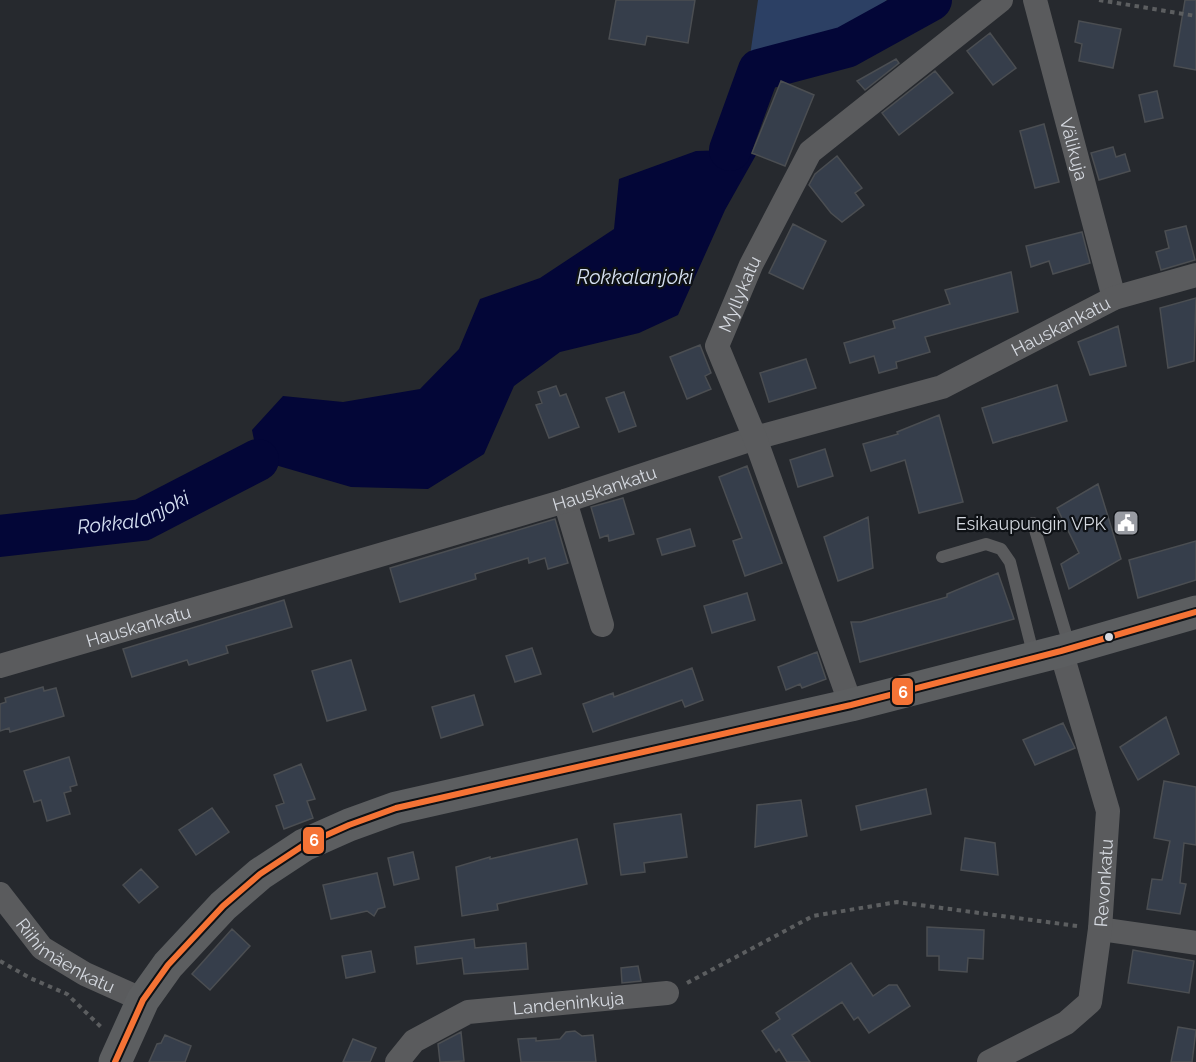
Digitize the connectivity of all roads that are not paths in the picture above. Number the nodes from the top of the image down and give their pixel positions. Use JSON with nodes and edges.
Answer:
{"nodes":[{"id":1,"x":1002,"y":0,"type":"edge"},
{"id":2,"x":1035,"y":0,"type":"edge"},
{"id":3,"x":1196,"y":275,"type":"edge"},
{"id":4,"x":1114,"y":298,"type":"junction"},
{"id":5,"x":755,"y":438,"type":"junction"},
{"id":6,"x":566,"y":501,"type":"junction"},
{"id":7,"x":1033,"y":523,"type":"dead end"},
{"id":8,"x":942,"y":557,"type":"dead end"},
{"id":9,"x":1196,"y":612,"type":"edge"},
{"id":10,"x":602,"y":625,"type":"dead end"},
{"id":11,"x":1055,"y":653,"type":"junction"},
{"id":12,"x":0,"y":666,"type":"edge"},
{"id":13,"x":851,"y":705,"type":"junction"},
{"id":14,"x":0,"y":894,"type":"edge"},
{"id":15,"x":1100,"y":929,"type":"junction"},
{"id":16,"x":1196,"y":943,"type":"edge"},
{"id":17,"x":667,"y":993,"type":"road end"},
{"id":18,"x":143,"y":1000,"type":"junction"},
{"id":19,"x":119,"y":1050,"type":"edge"},
{"id":20,"x":397,"y":1062,"type":"edge"},
{"id":21,"x":989,"y":1062,"type":"edge"}],
"edges":[{"from":1,"to":5,"type":"street","name":"Myllykatu"},
{"from":2,"to":4,"type":"street","name":"Välikuja"},
{"from":3,"to":4,"type":"street","name":"Hauskankatu"},
{"from":4,"to":5,"type":"street","name":"Hauskankatu"},
{"from":5,"to":6,"type":"street","name":"Hauskankatu"},
{"from":5,"to":13,"type":"street","name":"Myllykatu"},
{"from":6,"to":10,"type":"street"},
{"from":6,"to":12,"type":"street","name":"Hauskankatu"},
{"from":7,"to":11,"type":"lane"},
{"from":8,"to":11,"type":"lane"},
{"from":9,"to":11,"type":"street"},
{"from":11,"to":13,"type":"street"},
{"from":11,"to":15,"type":"street","name":"Revonkatu"},
{"from":13,"to":18,"type":"street"},
{"from":14,"to":18,"type":"street","name":"Riihimäenkatu"},
{"from":15,"to":16,"type":"street"},
{"from":15,"to":21,"type":"street","name":"Revonkatu"},
{"from":17,"to":20,"type":"street","name":"Landeninkuja"},
{"from":18,"to":19,"type":"street"}]}
